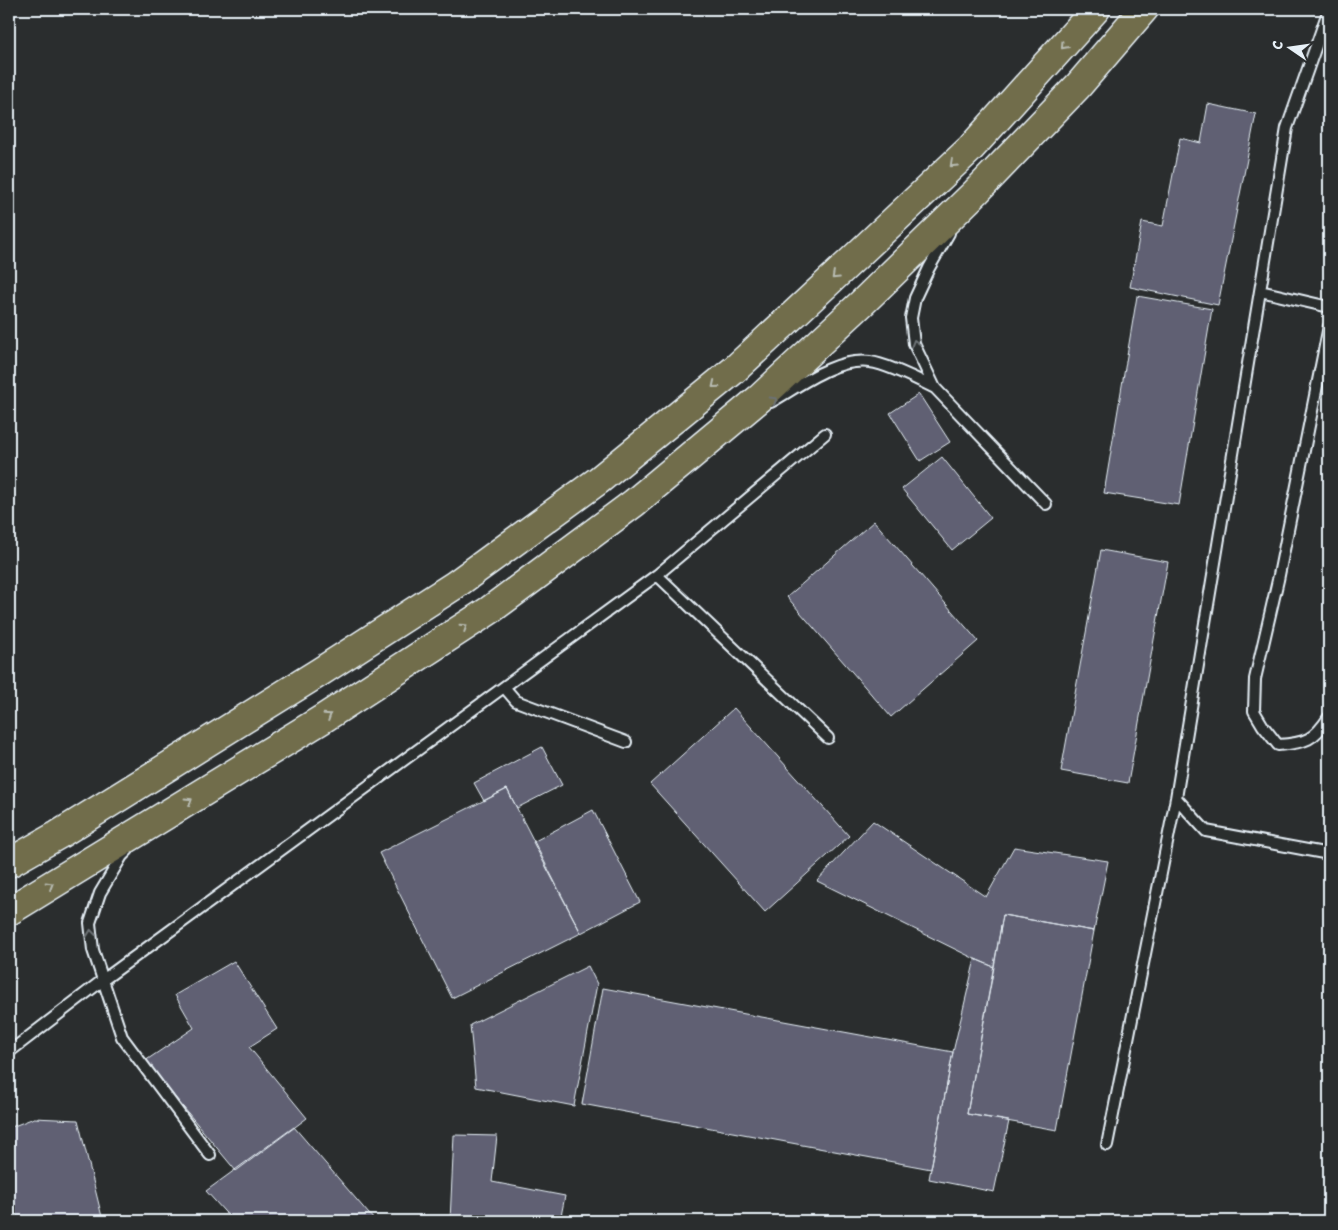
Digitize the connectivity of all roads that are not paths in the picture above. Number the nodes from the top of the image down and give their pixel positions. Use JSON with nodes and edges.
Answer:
{"nodes":[{"id":1,"x":1096,"y":9,"type":"edge"},
{"id":2,"x":1144,"y":9,"type":"edge"},
{"id":3,"x":1329,"y":9,"type":"edge"},
{"id":4,"x":976,"y":192,"type":"junction"},
{"id":5,"x":1260,"y":291,"type":"junction"},
{"id":6,"x":1329,"y":307,"type":"edge"},
{"id":7,"x":1329,"y":326,"type":"edge"},
{"id":8,"x":935,"y":388,"type":"junction"},
{"id":9,"x":717,"y":434,"type":"junction"},
{"id":10,"x":825,"y":434,"type":"dead end"},
{"id":11,"x":1046,"y":504,"type":"dead end"},
{"id":12,"x":657,"y":574,"type":"junction"},
{"id":13,"x":504,"y":687,"type":"junction"},
{"id":14,"x":1329,"y":716,"type":"edge"},
{"id":15,"x":828,"y":738,"type":"dead end"},
{"id":16,"x":626,"y":742,"type":"dead end"},
{"id":17,"x":1176,"y":798,"type":"junction"},
{"id":18,"x":164,"y":816,"type":"junction"},
{"id":19,"x":1329,"y":854,"type":"edge"},
{"id":20,"x":9,"y":863,"type":"edge"},
{"id":21,"x":9,"y":911,"type":"edge"},
{"id":22,"x":103,"y":980,"type":"junction"},
{"id":23,"x":9,"y":1052,"type":"edge"},
{"id":24,"x":1107,"y":1145,"type":"dead end"},
{"id":25,"x":210,"y":1155,"type":"dead end"}],
"edges":[{"from":1,"to":20,"type":"main road","one_way":true},
{"from":2,"to":4,"type":"main road"},
{"from":3,"to":5,"type":"lane"},
{"from":8,"to":4,"type":"lane","one_way":true},
{"from":4,"to":9,"type":"main road"},
{"from":5,"to":6,"type":"lane"},
{"from":5,"to":17,"type":"lane"},
{"from":7,"to":14,"type":"lane"},
{"from":9,"to":8,"type":"lane","one_way":true},
{"from":8,"to":11,"type":"lane"},
{"from":18,"to":9,"type":"main road","one_way":true},
{"from":10,"to":12,"type":"lane"},
{"from":12,"to":13,"type":"lane"},
{"from":12,"to":15,"type":"lane"},
{"from":13,"to":16,"type":"lane"},
{"from":13,"to":22,"type":"lane"},
{"from":17,"to":19,"type":"lane"},
{"from":17,"to":24,"type":"lane"},
{"from":21,"to":18,"type":"main road","one_way":true},
{"from":22,"to":18,"type":"lane","one_way":true},
{"from":22,"to":23,"type":"lane"},
{"from":22,"to":25,"type":"lane"}]}
